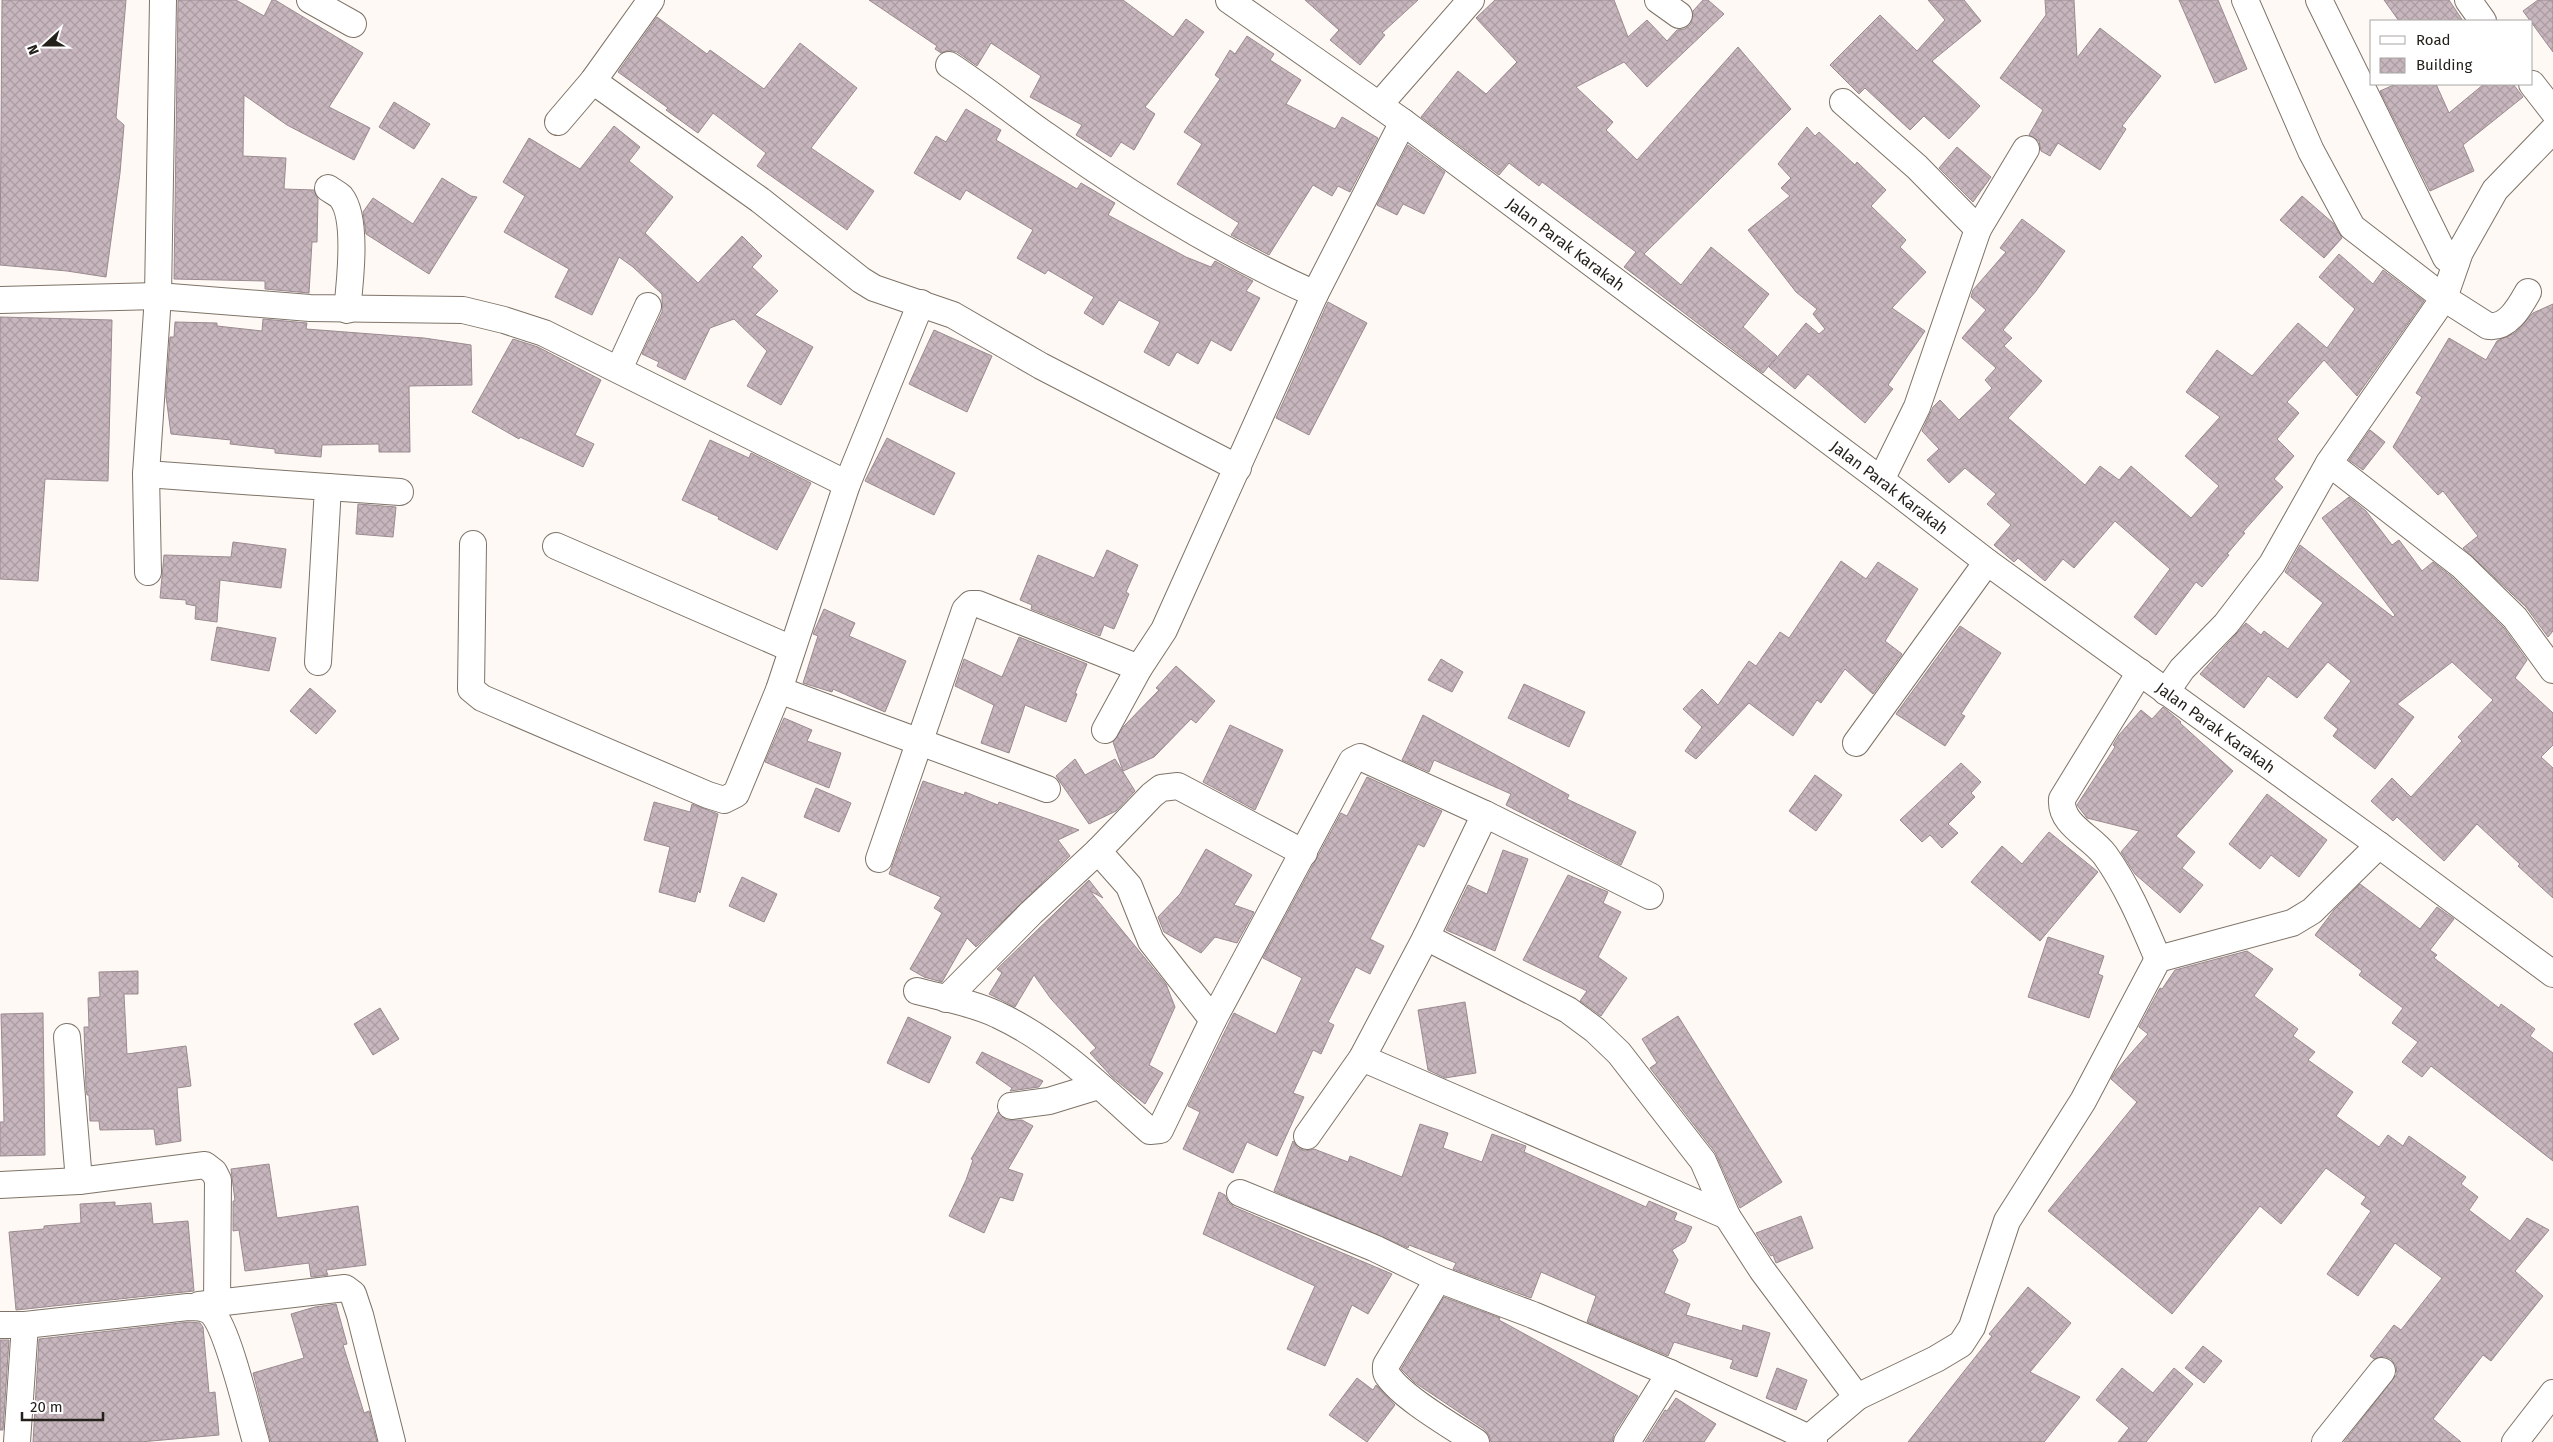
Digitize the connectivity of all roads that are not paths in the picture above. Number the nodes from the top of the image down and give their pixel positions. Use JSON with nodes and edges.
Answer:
{"nodes":[{"id":1,"x":163,"y":0,"type":"edge"},
{"id":2,"x":310,"y":0,"type":"edge"},
{"id":3,"x":651,"y":0,"type":"edge"},
{"id":4,"x":1229,"y":0,"type":"edge"},
{"id":5,"x":1472,"y":0,"type":"edge"},
{"id":6,"x":1658,"y":0,"type":"edge"},
{"id":7,"x":2245,"y":0,"type":"edge"},
{"id":8,"x":2318,"y":0,"type":"edge"},
{"id":9,"x":2468,"y":0,"type":"edge"},
{"id":10,"x":1679,"y":15,"type":"dead end"},
{"id":11,"x":2482,"y":20,"type":"edge"},
{"id":12,"x":353,"y":24,"type":"dead end"},
{"id":13,"x":949,"y":65,"type":"dead end"},
{"id":14,"x":593,"y":81,"type":"junction"},
{"id":15,"x":2533,"y":85,"type":"edge"},
{"id":16,"x":1843,"y":102,"type":"dead end"},
{"id":17,"x":1380,"y":105,"type":"junction"},
{"id":18,"x":2553,"y":111,"type":"edge"},
{"id":19,"x":558,"y":122,"type":"dead end"},
{"id":20,"x":1403,"y":122,"type":"junction"},
{"id":21,"x":2553,"y":130,"type":"edge"},
{"id":22,"x":2026,"y":149,"type":"dead end"},
{"id":23,"x":328,"y":188,"type":"dead end"},
{"id":24,"x":1978,"y":229,"type":"junction"},
{"id":25,"x":2456,"y":263,"type":"junction"},
{"id":26,"x":2528,"y":292,"type":"dead end"},
{"id":27,"x":1315,"y":294,"type":"junction"},
{"id":28,"x":158,"y":296,"type":"junction"},
{"id":29,"x":2444,"y":298,"type":"junction"},
{"id":30,"x":0,"y":300,"type":"edge"},
{"id":31,"x":921,"y":303,"type":"junction"},
{"id":32,"x":648,"y":306,"type":"dead end"},
{"id":33,"x":348,"y":310,"type":"junction"},
{"id":34,"x":619,"y":369,"type":"junction"},
{"id":35,"x":2329,"y":463,"type":"junction"},
{"id":36,"x":1238,"y":468,"type":"junction"},
{"id":37,"x":146,"y":474,"type":"junction"},
{"id":38,"x":1881,"y":480,"type":"junction"},
{"id":39,"x":847,"y":484,"type":"junction"},
{"id":40,"x":328,"y":487,"type":"junction"},
{"id":41,"x":400,"y":492,"type":"dead end"},
{"id":42,"x":472,"y":544,"type":"dead end"},
{"id":43,"x":556,"y":546,"type":"dead end"},
{"id":44,"x":1987,"y":562,"type":"junction"},
{"id":45,"x":148,"y":572,"type":"dead end"},
{"id":46,"x":792,"y":649,"type":"junction"},
{"id":47,"x":318,"y":662,"type":"dead end"},
{"id":48,"x":1139,"y":668,"type":"junction"},
{"id":49,"x":2553,"y":670,"type":"edge"},
{"id":50,"x":2140,"y":672,"type":"junction"},
{"id":51,"x":779,"y":690,"type":"junction"},
{"id":52,"x":2166,"y":692,"type":"junction"},
{"id":53,"x":1105,"y":730,"type":"dead end"},
{"id":54,"x":920,"y":743,"type":"junction"},
{"id":55,"x":1856,"y":743,"type":"dead end"},
{"id":56,"x":1048,"y":789,"type":"dead end"},
{"id":57,"x":1485,"y":814,"type":"junction"},
{"id":58,"x":2379,"y":845,"type":"junction"},
{"id":59,"x":1098,"y":851,"type":"junction"},
{"id":60,"x":1304,"y":853,"type":"junction"},
{"id":61,"x":879,"y":859,"type":"dead end"},
{"id":62,"x":1650,"y":896,"type":"dead end"},
{"id":63,"x":1426,"y":937,"type":"junction"},
{"id":64,"x":2158,"y":959,"type":"junction"},
{"id":65,"x":2553,"y":974,"type":"edge"},
{"id":66,"x":917,"y":991,"type":"dead end"},
{"id":67,"x":946,"y":999,"type":"junction"},
{"id":68,"x":1213,"y":1020,"type":"junction"},
{"id":69,"x":68,"y":1038,"type":"dead end"},
{"id":70,"x":1362,"y":1058,"type":"junction"},
{"id":71,"x":1098,"y":1086,"type":"junction"},
{"id":72,"x":1011,"y":1106,"type":"dead end"},
{"id":73,"x":1307,"y":1136,"type":"dead end"},
{"id":74,"x":80,"y":1181,"type":"junction"},
{"id":75,"x":0,"y":1185,"type":"edge"},
{"id":76,"x":1240,"y":1193,"type":"dead end"},
{"id":77,"x":1727,"y":1216,"type":"junction"},
{"id":78,"x":1438,"y":1279,"type":"junction"},
{"id":79,"x":217,"y":1303,"type":"junction"},
{"id":80,"x":188,"y":1307,"type":"junction"},
{"id":81,"x":13,"y":1325,"type":"edge"},
{"id":82,"x":2382,"y":1371,"type":"dead end"},
{"id":83,"x":1670,"y":1373,"type":"junction"},
{"id":84,"x":2553,"y":1393,"type":"edge"},
{"id":85,"x":1857,"y":1397,"type":"junction"},
{"id":86,"x":1810,"y":1441,"type":"edge"},
{"id":87,"x":17,"y":1442,"type":"edge"},
{"id":88,"x":256,"y":1442,"type":"edge"},
{"id":89,"x":392,"y":1442,"type":"edge"},
{"id":90,"x":1476,"y":1442,"type":"edge"},
{"id":91,"x":1627,"y":1442,"type":"edge"},
{"id":92,"x":2325,"y":1442,"type":"edge"},
{"id":93,"x":2515,"y":1442,"type":"edge"}],
"edges":[{"from":1,"to":28,"type":"street"},
{"from":2,"to":12,"type":"street"},
{"from":3,"to":14,"type":"street"},
{"from":4,"to":17,"type":"street","name":"Jalan Parak Karakah"},
{"from":5,"to":17,"type":"street"},
{"from":6,"to":10,"type":"street"},
{"from":7,"to":29,"type":"street"},
{"from":8,"to":25,"type":"street"},
{"from":9,"to":11,"type":"street"},
{"from":13,"to":27,"type":"street"},
{"from":14,"to":19,"type":"street"},
{"from":14,"to":31,"type":"street"},
{"from":15,"to":18,"type":"street"},
{"from":16,"to":24,"type":"street"},
{"from":17,"to":20,"type":"street","name":"Jalan Parak Karakah"},
{"from":20,"to":27,"type":"street"},
{"from":20,"to":38,"type":"street","name":"Jalan Parak Karakah"},
{"from":21,"to":25,"type":"street"},
{"from":22,"to":24,"type":"street"},
{"from":23,"to":33,"type":"street"},
{"from":24,"to":38,"type":"street"},
{"from":25,"to":29,"type":"street"},
{"from":26,"to":29,"type":"street"},
{"from":27,"to":36,"type":"street"},
{"from":28,"to":30,"type":"street"},
{"from":28,"to":33,"type":"street"},
{"from":28,"to":37,"type":"street"},
{"from":29,"to":35,"type":"street"},
{"from":31,"to":36,"type":"street"},
{"from":31,"to":39,"type":"street"},
{"from":32,"to":34,"type":"street"},
{"from":33,"to":34,"type":"street"},
{"from":34,"to":39,"type":"street"},
{"from":35,"to":49,"type":"street"},
{"from":35,"to":52,"type":"street"},
{"from":36,"to":48,"type":"street"},
{"from":37,"to":40,"type":"street"},
{"from":37,"to":45,"type":"street"},
{"from":38,"to":44,"type":"street","name":"Jalan Parak Karakah"},
{"from":39,"to":46,"type":"street"},
{"from":40,"to":41,"type":"street"},
{"from":40,"to":47,"type":"street"},
{"from":42,"to":51,"type":"street"},
{"from":43,"to":46,"type":"street"},
{"from":44,"to":50,"type":"street","name":"Jalan Parak Karakah"},
{"from":44,"to":55,"type":"street"},
{"from":46,"to":51,"type":"street"},
{"from":48,"to":53,"type":"street"},
{"from":48,"to":54,"type":"street"},
{"from":50,"to":52,"type":"street","name":"Jalan Parak Karakah"},
{"from":50,"to":64,"type":"street"},
{"from":51,"to":54,"type":"street"},
{"from":52,"to":58,"type":"street","name":"Jalan Parak Karakah"},
{"from":54,"to":56,"type":"street"},
{"from":54,"to":61,"type":"street"},
{"from":57,"to":60,"type":"street"},
{"from":57,"to":62,"type":"street"},
{"from":57,"to":63,"type":"street"},
{"from":58,"to":64,"type":"street"},
{"from":58,"to":65,"type":"street","name":"Jalan Parak Karakah"},
{"from":59,"to":60,"type":"street"},
{"from":59,"to":67,"type":"street"},
{"from":59,"to":68,"type":"street"},
{"from":60,"to":68,"type":"street"},
{"from":63,"to":70,"type":"street"},
{"from":63,"to":77,"type":"street"},
{"from":64,"to":85,"type":"street"},
{"from":66,"to":67,"type":"street"},
{"from":67,"to":71,"type":"street"},
{"from":68,"to":71,"type":"street"},
{"from":69,"to":74,"type":"street"},
{"from":70,"to":73,"type":"street"},
{"from":70,"to":77,"type":"street"},
{"from":71,"to":72,"type":"street"},
{"from":74,"to":75,"type":"street"},
{"from":74,"to":79,"type":"street"},
{"from":76,"to":78,"type":"street"},
{"from":77,"to":85,"type":"street"},
{"from":78,"to":83,"type":"street"},
{"from":78,"to":90,"type":"street"},
{"from":79,"to":80,"type":"street"},
{"from":79,"to":89,"type":"street"},
{"from":80,"to":81,"type":"street"},
{"from":80,"to":88,"type":"street"},
{"from":81,"to":87,"type":"street"},
{"from":82,"to":92,"type":"street"},
{"from":83,"to":86,"type":"street"},
{"from":83,"to":91,"type":"street"},
{"from":84,"to":93,"type":"street"},
{"from":85,"to":86,"type":"street"}]}
